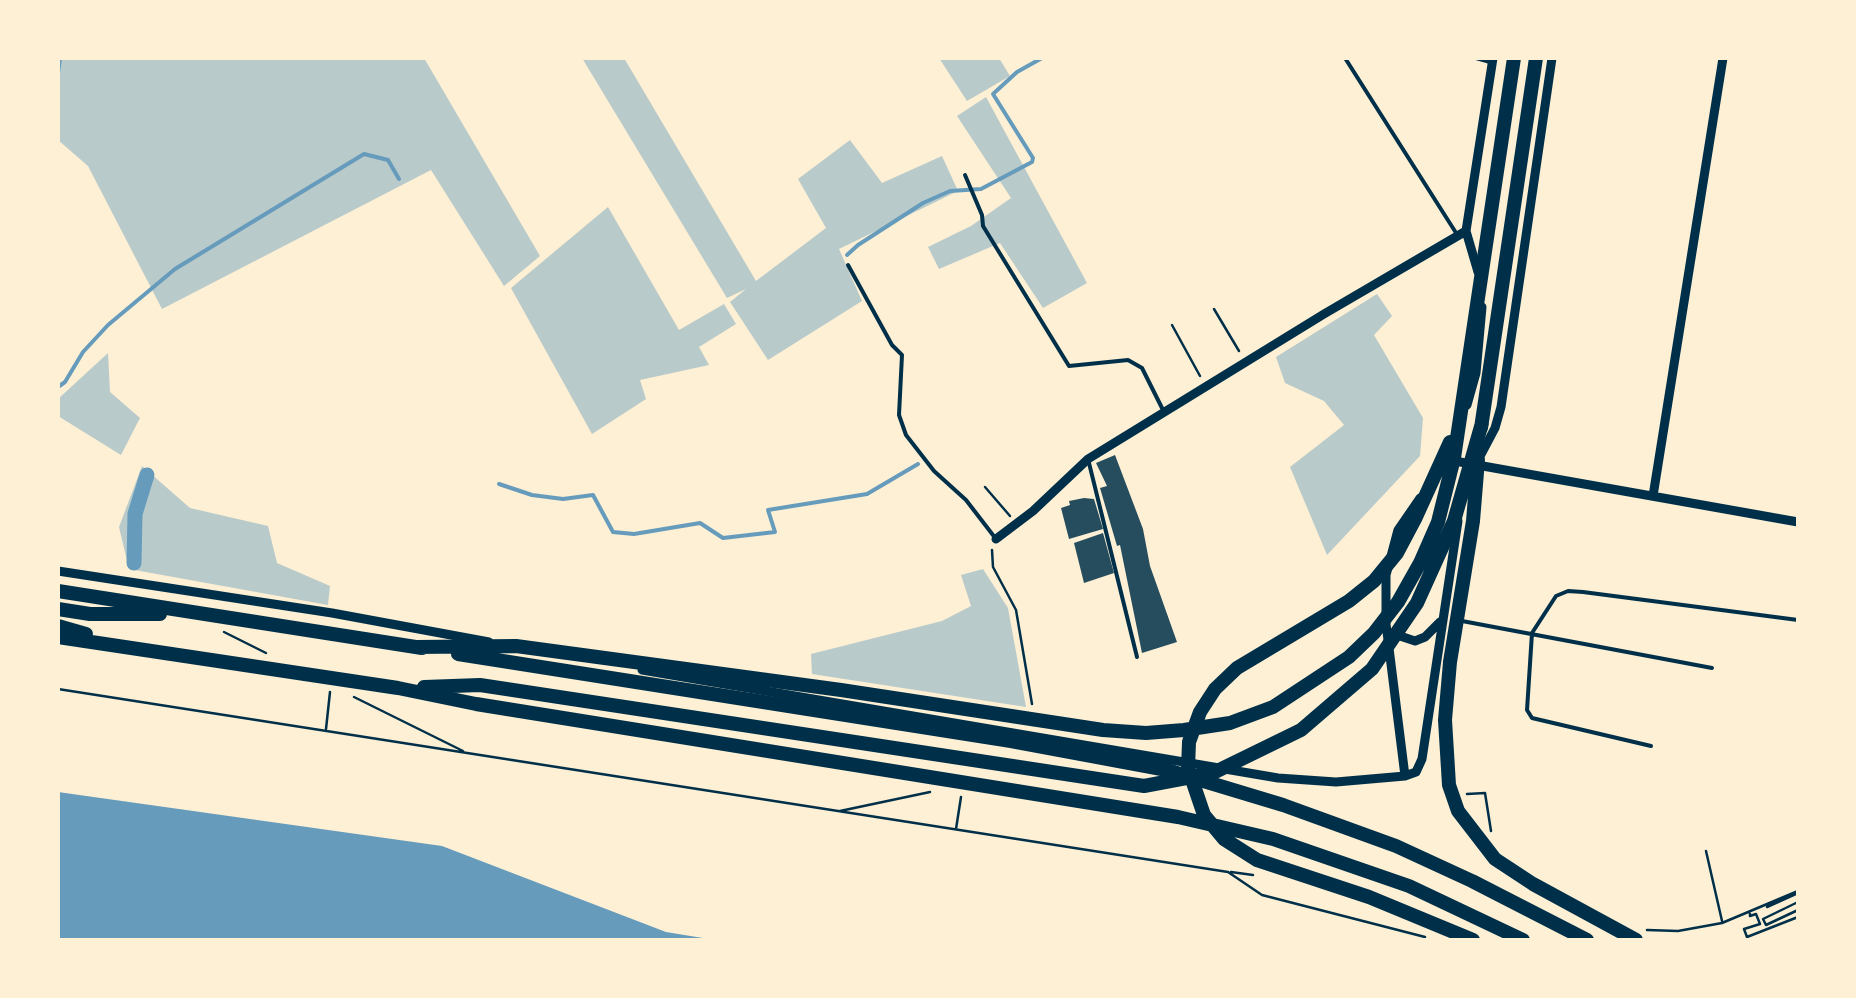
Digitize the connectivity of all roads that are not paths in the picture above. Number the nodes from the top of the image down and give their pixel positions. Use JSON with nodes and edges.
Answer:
{"nodes":[{"id":1,"x":1344,"y":58,"type":"edge"},
{"id":2,"x":1476,"y":58,"type":"edge"},
{"id":3,"x":1514,"y":58,"type":"edge"},
{"id":4,"x":1536,"y":58,"type":"edge"},
{"id":5,"x":1552,"y":58,"type":"edge"},
{"id":6,"x":1723,"y":58,"type":"edge"},
{"id":7,"x":1493,"y":60,"type":"edge"},
{"id":8,"x":965,"y":175,"type":"dead end"},
{"id":9,"x":1462,"y":234,"type":"junction"},
{"id":10,"x":848,"y":264,"type":"dead end"},
{"id":11,"x":1165,"y":414,"type":"junction"},
{"id":12,"x":1459,"y":420,"type":"junction"},
{"id":13,"x":1482,"y":423,"type":"junction"},
{"id":14,"x":1088,"y":459,"type":"junction"},
{"id":15,"x":1446,"y":460,"type":"junction"},
{"id":16,"x":1476,"y":464,"type":"junction"},
{"id":17,"x":1652,"y":496,"type":"junction"},
{"id":18,"x":1798,"y":522,"type":"edge"},
{"id":19,"x":996,"y":539,"type":"joint"},
{"id":20,"x":58,"y":571,"type":"edge"},
{"id":21,"x":58,"y":591,"type":"edge"},
{"id":22,"x":58,"y":609,"type":"edge"},
{"id":23,"x":211,"y":615,"type":"junction"},
{"id":24,"x":1443,"y":618,"type":"junction"},
{"id":25,"x":1798,"y":620,"type":"edge"},
{"id":26,"x":1386,"y":624,"type":"junction"},
{"id":27,"x":58,"y":626,"type":"edge"},
{"id":28,"x":1532,"y":633,"type":"junction"},
{"id":29,"x":58,"y":638,"type":"edge"},
{"id":30,"x":141,"y":648,"type":"junction"},
{"id":31,"x":416,"y":648,"type":"junction"},
{"id":32,"x":1138,"y":657,"type":"dead end"},
{"id":33,"x":1712,"y":668,"type":"dead end"},
{"id":34,"x":398,"y":688,"type":"junction"},
{"id":35,"x":1652,"y":746,"type":"dead end"},
{"id":36,"x":1405,"y":776,"type":"junction"},
{"id":37,"x":1473,"y":940,"type":"edge"},
{"id":38,"x":1522,"y":940,"type":"edge"},
{"id":39,"x":1587,"y":940,"type":"edge"},
{"id":40,"x":1636,"y":940,"type":"edge"}],
"edges":[{"from":1,"to":9,"type":"lane"},
{"from":2,"to":7,"type":"lane"},
{"from":3,"to":12,"type":"highway"},
{"from":4,"to":13,"type":"highway"},
{"from":5,"to":16,"type":"street"},
{"from":6,"to":17,"type":"street"},
{"from":7,"to":9,"type":"street"},
{"from":8,"to":11,"type":"lane"},
{"from":9,"to":11,"type":"street"},
{"from":9,"to":15,"type":"street"},
{"from":10,"to":19,"type":"lane"},
{"from":11,"to":14,"type":"street"},
{"from":12,"to":31,"type":"highway"},
{"from":12,"to":37,"type":"highway"},
{"from":13,"to":34,"type":"highway"},
{"from":13,"to":40,"type":"highway"},
{"from":14,"to":19,"type":"street"},
{"from":14,"to":32,"type":"lane"},
{"from":15,"to":16,"type":"street"},
{"from":15,"to":26,"type":"street"},
{"from":16,"to":17,"type":"street"},
{"from":16,"to":24,"type":"street"},
{"from":17,"to":18,"type":"street"},
{"from":20,"to":36,"type":"street"},
{"from":21,"to":23,"type":"highway"},
{"from":22,"to":23,"type":"highway"},
{"from":23,"to":31,"type":"highway"},
{"from":24,"to":26,"type":"street"},
{"from":24,"to":28,"type":"lane"},
{"from":24,"to":36,"type":"street"},
{"from":25,"to":28,"type":"lane"},
{"from":26,"to":36,"type":"street"},
{"from":27,"to":30,"type":"highway"},
{"from":28,"to":33,"type":"lane"},
{"from":28,"to":35,"type":"lane"},
{"from":29,"to":30,"type":"highway"},
{"from":30,"to":34,"type":"highway"},
{"from":31,"to":39,"type":"highway"},
{"from":34,"to":38,"type":"highway"}]}
